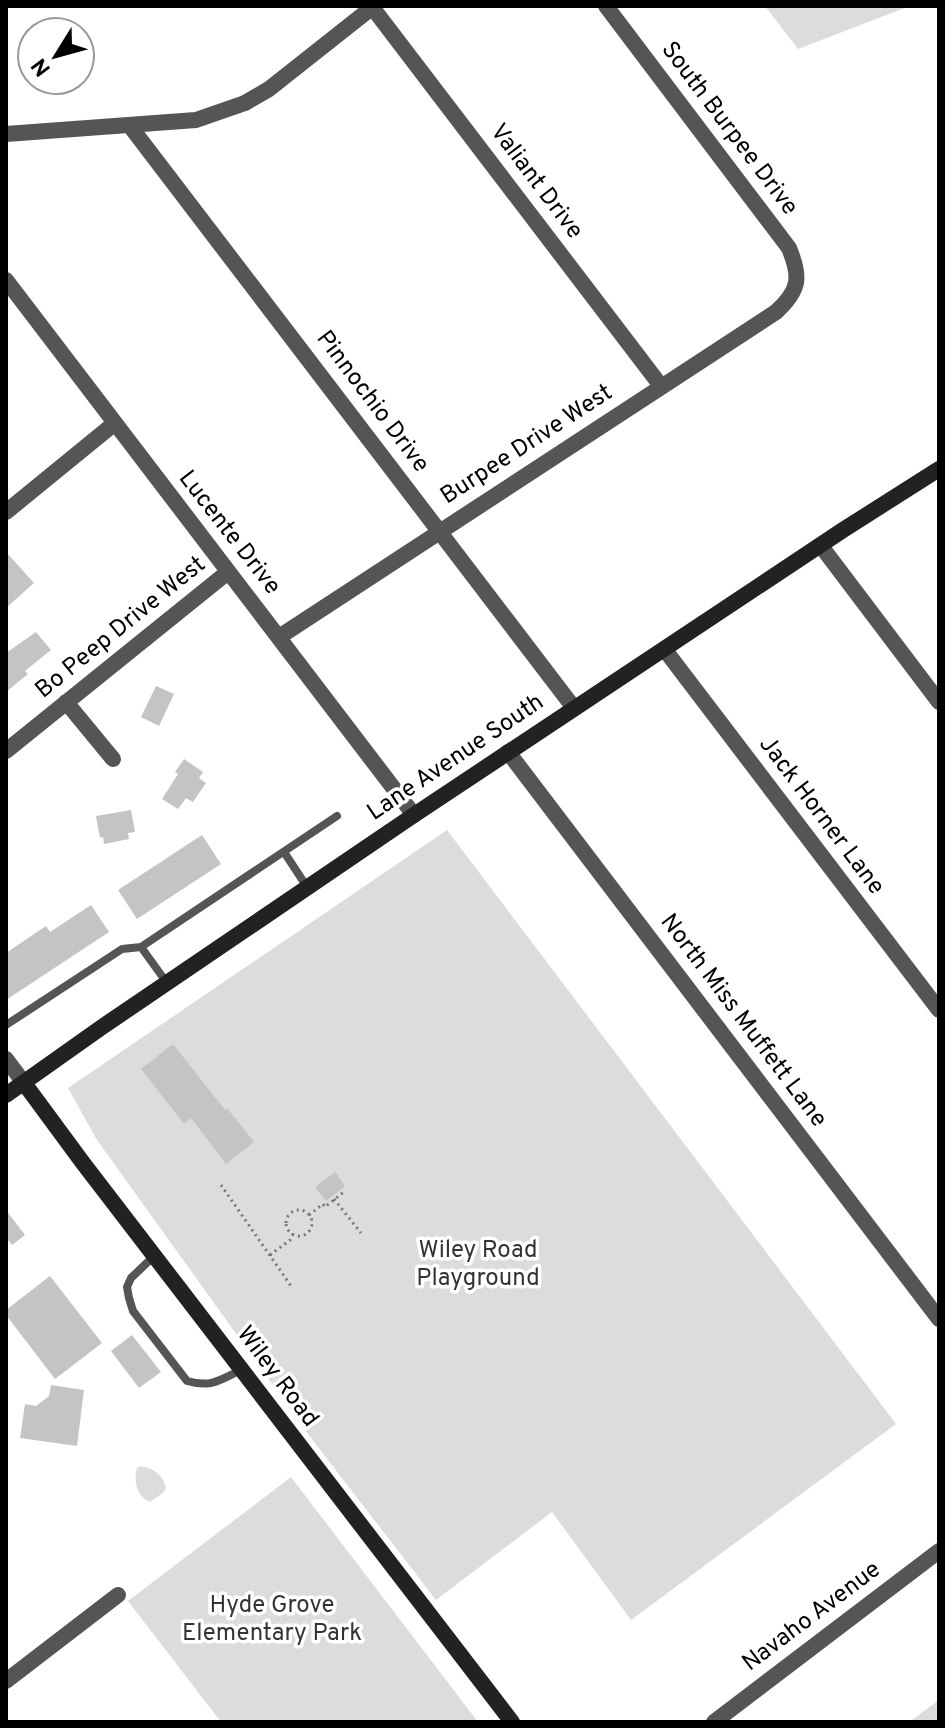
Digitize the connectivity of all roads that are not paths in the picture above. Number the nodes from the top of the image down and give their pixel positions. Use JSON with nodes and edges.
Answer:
{"nodes":[{"id":1,"x":606,"y":6,"type":"edge"},
{"id":2,"x":373,"y":7,"type":"edge"},
{"id":3,"x":130,"y":126,"type":"junction"},
{"id":4,"x":6,"y":134,"type":"edge"},
{"id":5,"x":6,"y":280,"type":"edge"},
{"id":6,"x":795,"y":288,"type":"joint"},
{"id":7,"x":661,"y":386,"type":"junction"},
{"id":8,"x":115,"y":423,"type":"junction"},
{"id":9,"x":939,"y":469,"type":"edge"},
{"id":10,"x":6,"y":512,"type":"edge"},
{"id":11,"x":440,"y":530,"type":"junction"},
{"id":12,"x":821,"y":546,"type":"junction"},
{"id":13,"x":228,"y":572,"type":"junction"},
{"id":14,"x":279,"y":637,"type":"junction"},
{"id":15,"x":665,"y":650,"type":"junction"},
{"id":16,"x":66,"y":702,"type":"junction"},
{"id":17,"x":939,"y":702,"type":"edge"},
{"id":18,"x":574,"y":708,"type":"junction"},
{"id":19,"x":6,"y":751,"type":"edge"},
{"id":20,"x":508,"y":752,"type":"junction"},
{"id":21,"x":113,"y":759,"type":"dead end"},
{"id":22,"x":414,"y":815,"type":"junction"},
{"id":23,"x":337,"y":816,"type":"dead end"},
{"id":24,"x":284,"y":852,"type":"junction"},
{"id":25,"x":307,"y":887,"type":"junction"},
{"id":26,"x":141,"y":947,"type":"junction"},
{"id":27,"x":167,"y":983,"type":"junction"},
{"id":28,"x":939,"y":1010,"type":"edge"},
{"id":29,"x":6,"y":1025,"type":"edge"},
{"id":30,"x":6,"y":1059,"type":"edge"},
{"id":31,"x":24,"y":1083,"type":"junction"},
{"id":32,"x":6,"y":1095,"type":"edge"},
{"id":33,"x":154,"y":1256,"type":"junction"},
{"id":34,"x":939,"y":1319,"type":"edge"},
{"id":35,"x":241,"y":1370,"type":"junction"},
{"id":36,"x":939,"y":1551,"type":"edge"},
{"id":37,"x":118,"y":1595,"type":"dead end"},
{"id":38,"x":6,"y":1681,"type":"edge"},
{"id":39,"x":512,"y":1722,"type":"edge"},
{"id":40,"x":714,"y":1722,"type":"edge"}],
"edges":[{"from":1,"to":6,"type":"street","name":"South Burpee Drive"},
{"from":2,"to":3,"type":"street"},
{"from":2,"to":7,"type":"street","name":"Valiant Drive"},
{"from":3,"to":4,"type":"street"},
{"from":3,"to":11,"type":"street","name":"Pinnochio Drive"},
{"from":5,"to":8,"type":"street","name":"Lucente Drive"},
{"from":6,"to":7,"type":"street","name":"Burpee Drive West"},
{"from":7,"to":11,"type":"street","name":"Burpee Drive West"},
{"from":8,"to":10,"type":"street"},
{"from":8,"to":13,"type":"street","name":"Lucente Drive"},
{"from":9,"to":12,"type":"main road","name":"Lane Avenue South"},
{"from":11,"to":14,"type":"street","name":"Burpee Drive West"},
{"from":11,"to":18,"type":"street","name":"Pinnochio Drive"},
{"from":12,"to":15,"type":"main road","name":"Lane Avenue South"},
{"from":12,"to":17,"type":"street"},
{"from":13,"to":14,"type":"street","name":"Lucente Drive"},
{"from":13,"to":16,"type":"street","name":"Bo Peep Drive West"},
{"from":14,"to":22,"type":"street","name":"Lucente Drive"},
{"from":15,"to":18,"type":"main road","name":"Lane Avenue South"},
{"from":15,"to":28,"type":"street","name":"Jack Horner Lane"},
{"from":16,"to":19,"type":"street","name":"Bo Peep Drive West"},
{"from":16,"to":21,"type":"street"},
{"from":18,"to":20,"type":"main road","name":"Lane Avenue South"},
{"from":20,"to":22,"type":"main road","name":"Lane Avenue South"},
{"from":20,"to":34,"type":"street","name":"North Miss Muffett Lane"},
{"from":22,"to":25,"type":"main road","name":"Lane Avenue South"},
{"from":23,"to":24,"type":"lane"},
{"from":24,"to":25,"type":"lane"},
{"from":24,"to":26,"type":"lane"},
{"from":25,"to":27,"type":"main road","name":"Lane Avenue South"},
{"from":26,"to":27,"type":"lane"},
{"from":26,"to":29,"type":"lane"},
{"from":27,"to":31,"type":"main road","name":"Lane Avenue South"},
{"from":30,"to":31,"type":"street","name":"Wiley Road"},
{"from":31,"to":32,"type":"main road","name":"Lane Avenue South"},
{"from":31,"to":33,"type":"main road","name":"Wiley Road"},
{"from":33,"to":35,"type":"main road","name":"Wiley Road"},
{"from":33,"to":35,"type":"lane"},
{"from":35,"to":39,"type":"main road","name":"Wiley Road"},
{"from":36,"to":40,"type":"street","name":"Navaho Avenue"},
{"from":37,"to":38,"type":"street"}]}
